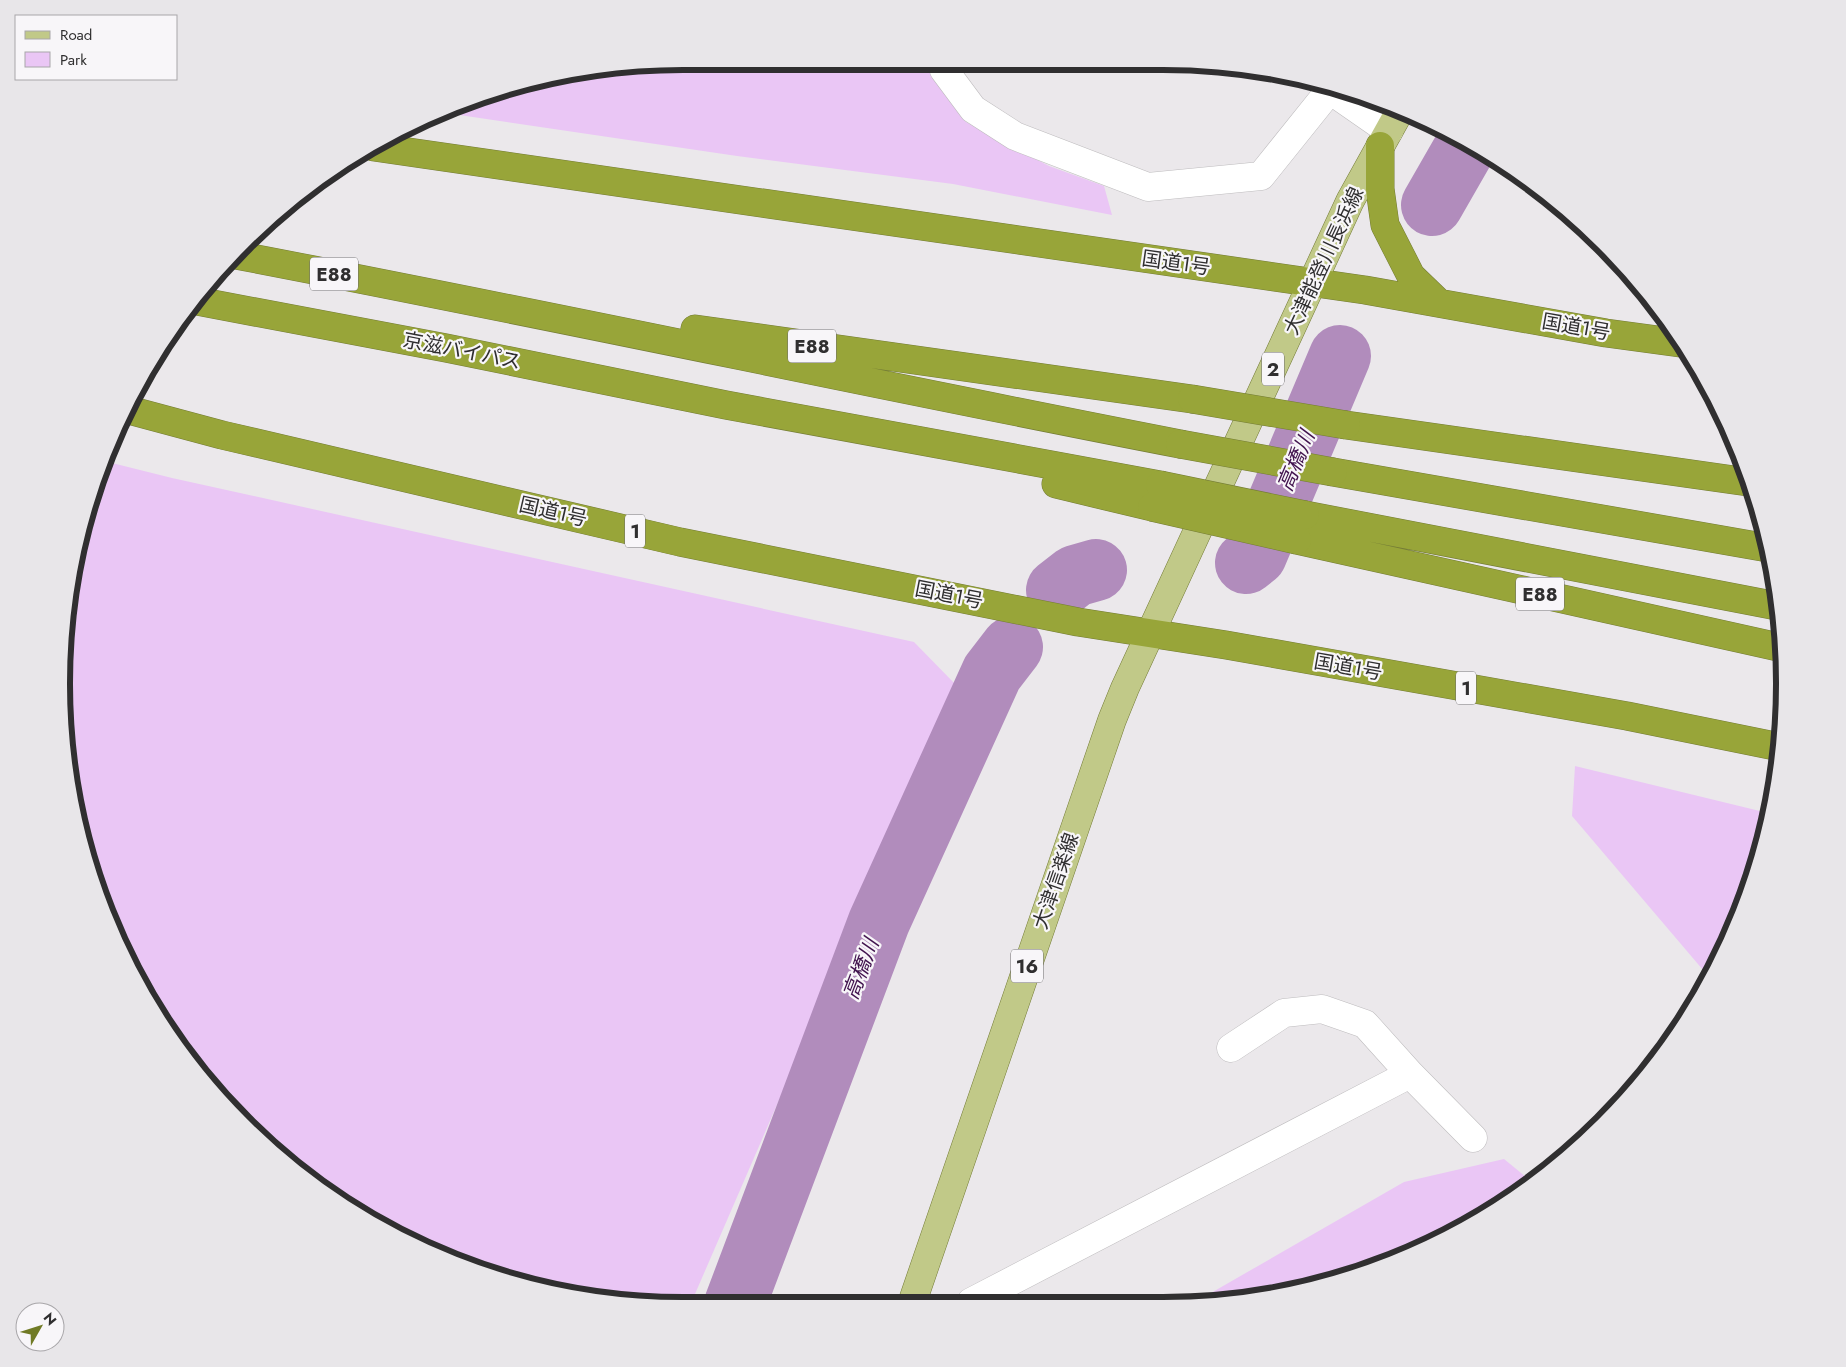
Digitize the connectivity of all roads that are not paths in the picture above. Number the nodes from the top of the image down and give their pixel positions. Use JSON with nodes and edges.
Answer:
{"nodes":[{"id":1,"x":944,"y":70,"type":"edge"},
{"id":2,"x":1328,"y":93,"type":"edge"},
{"id":3,"x":1342,"y":97,"type":"edge"},
{"id":4,"x":1390,"y":128,"type":"edge"},
{"id":5,"x":384,"y":148,"type":"edge"},
{"id":6,"x":244,"y":256,"type":"edge"},
{"id":7,"x":1312,"y":283,"type":"junction"},
{"id":8,"x":431,"y":292,"type":"junction"},
{"id":9,"x":203,"y":303,"type":"edge"},
{"id":10,"x":1439,"y":303,"type":"junction"},
{"id":11,"x":1606,"y":333,"type":"junction"},
{"id":12,"x":1669,"y":337,"type":"edge"},
{"id":13,"x":1672,"y":342,"type":"edge"},
{"id":14,"x":133,"y":411,"type":"edge"},
{"id":15,"x":1741,"y":481,"type":"edge"},
{"id":16,"x":1301,"y":527,"type":"junction"},
{"id":17,"x":1760,"y":547,"type":"edge"},
{"id":18,"x":1771,"y":605,"type":"edge"},
{"id":19,"x":1150,"y":633,"type":"junction"},
{"id":20,"x":1775,"y":646,"type":"edge"},
{"id":21,"x":1773,"y":746,"type":"edge"},
{"id":22,"x":1231,"y":1048,"type":"dead end"},
{"id":23,"x":1410,"y":1074,"type":"junction"},
{"id":24,"x":1473,"y":1138,"type":"dead end"},
{"id":25,"x":914,"y":1297,"type":"edge"},
{"id":26,"x":981,"y":1297,"type":"edge"}],
"edges":[{"from":1,"to":2,"type":"lane"},
{"from":3,"to":4,"type":"lane"},
{"from":4,"to":7,"type":"main road","name":"大津能登川長浜線","number":"2"},
{"from":4,"to":10,"type":"highway"},
{"from":5,"to":7,"type":"highway","name":"国道1号"},
{"from":6,"to":8,"type":"highway","number":"E88"},
{"from":7,"to":10,"type":"highway","name":"国道1号"},
{"from":7,"to":19,"type":"main road","name":"大津能登川長浜線","number":"2"},
{"from":8,"to":15,"type":"highway","number":"E88","bridge":true},
{"from":8,"to":17,"type":"highway","number":"E88","bridge":true},
{"from":9,"to":16,"type":"highway","name":"京滋バイパス","number":"E88","bridge":true},
{"from":10,"to":11,"type":"highway","name":"国道1号"},
{"from":11,"to":12,"type":"main road"},
{"from":11,"to":13,"type":"highway","name":"国道1号"},
{"from":14,"to":19,"type":"highway","name":"国道1号","number":"1"},
{"from":16,"to":18,"type":"highway","number":"E88"},
{"from":16,"to":20,"type":"highway","number":"E88"},
{"from":19,"to":21,"type":"highway","name":"国道1号","number":"1"},
{"from":19,"to":25,"type":"main road","name":"大津信楽線","number":"16"},
{"from":22,"to":23,"type":"lane"},
{"from":23,"to":24,"type":"lane"},
{"from":23,"to":26,"type":"lane"}]}
